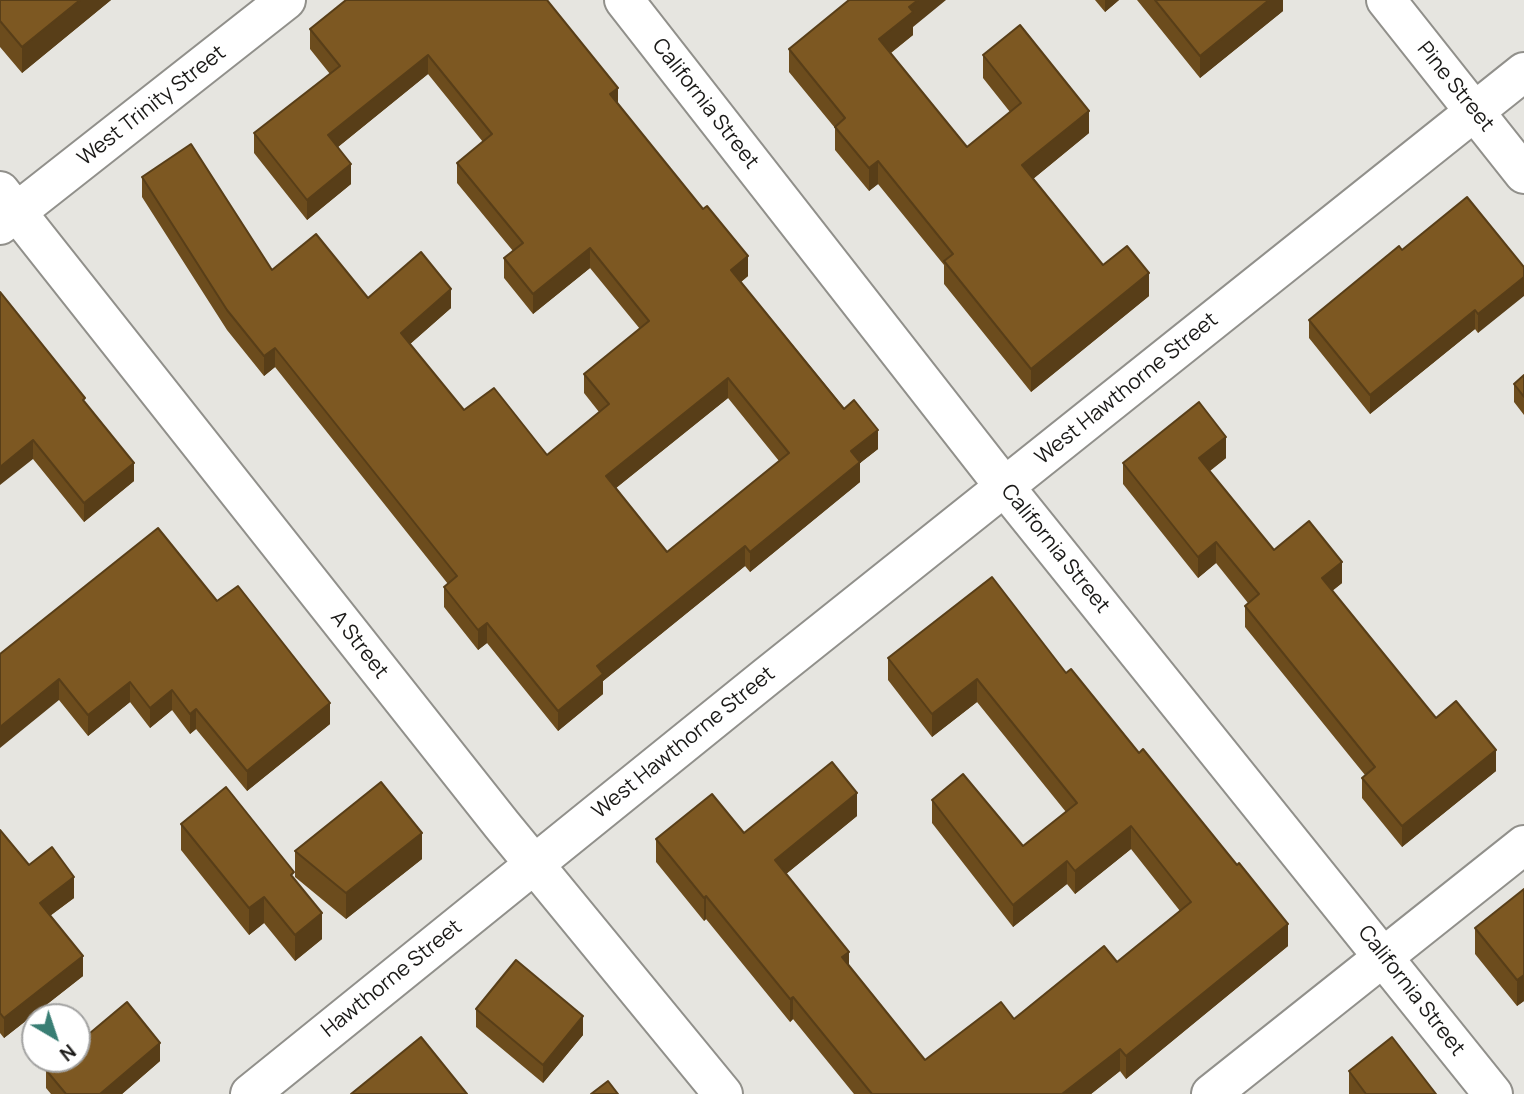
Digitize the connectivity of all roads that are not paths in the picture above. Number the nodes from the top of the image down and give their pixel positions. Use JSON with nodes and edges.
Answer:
{"nodes":[{"id":1,"x":286,"y":0,"type":"edge"},
{"id":2,"x":624,"y":0,"type":"edge"},
{"id":3,"x":1386,"y":0,"type":"edge"},
{"id":4,"x":1524,"y":72,"type":"edge"},
{"id":5,"x":1474,"y":111,"type":"junction"},
{"id":6,"x":1524,"y":174,"type":"edge"},
{"id":7,"x":6,"y":210,"type":"edge"},
{"id":8,"x":1004,"y":486,"type":"junction"},
{"id":9,"x":1524,"y":845,"type":"edge"},
{"id":10,"x":533,"y":864,"type":"junction"},
{"id":11,"x":1384,"y":956,"type":"junction"},
{"id":12,"x":250,"y":1094,"type":"edge"},
{"id":13,"x":723,"y":1094,"type":"edge"},
{"id":14,"x":1211,"y":1094,"type":"edge"},
{"id":15,"x":1493,"y":1094,"type":"edge"}],
"edges":[{"from":1,"to":7,"type":"street","name":"West Trinity Street"},
{"from":2,"to":8,"type":"street","name":"California Street"},
{"from":3,"to":5,"type":"street","name":"Pine Street"},
{"from":4,"to":5,"type":"street","name":"West Hawthorne Street"},
{"from":5,"to":6,"type":"street","name":"Pine Street"},
{"from":5,"to":8,"type":"street","name":"West Hawthorne Street"},
{"from":7,"to":10,"type":"street","name":"A Street"},
{"from":8,"to":10,"type":"street","name":"West Hawthorne Street"},
{"from":8,"to":11,"type":"street","name":"California Street"},
{"from":9,"to":11,"type":"street"},
{"from":10,"to":12,"type":"street","name":"Hawthorne Street"},
{"from":10,"to":13,"type":"street","name":"A Street"},
{"from":11,"to":14,"type":"street"},
{"from":11,"to":15,"type":"street","name":"California Street"}]}
